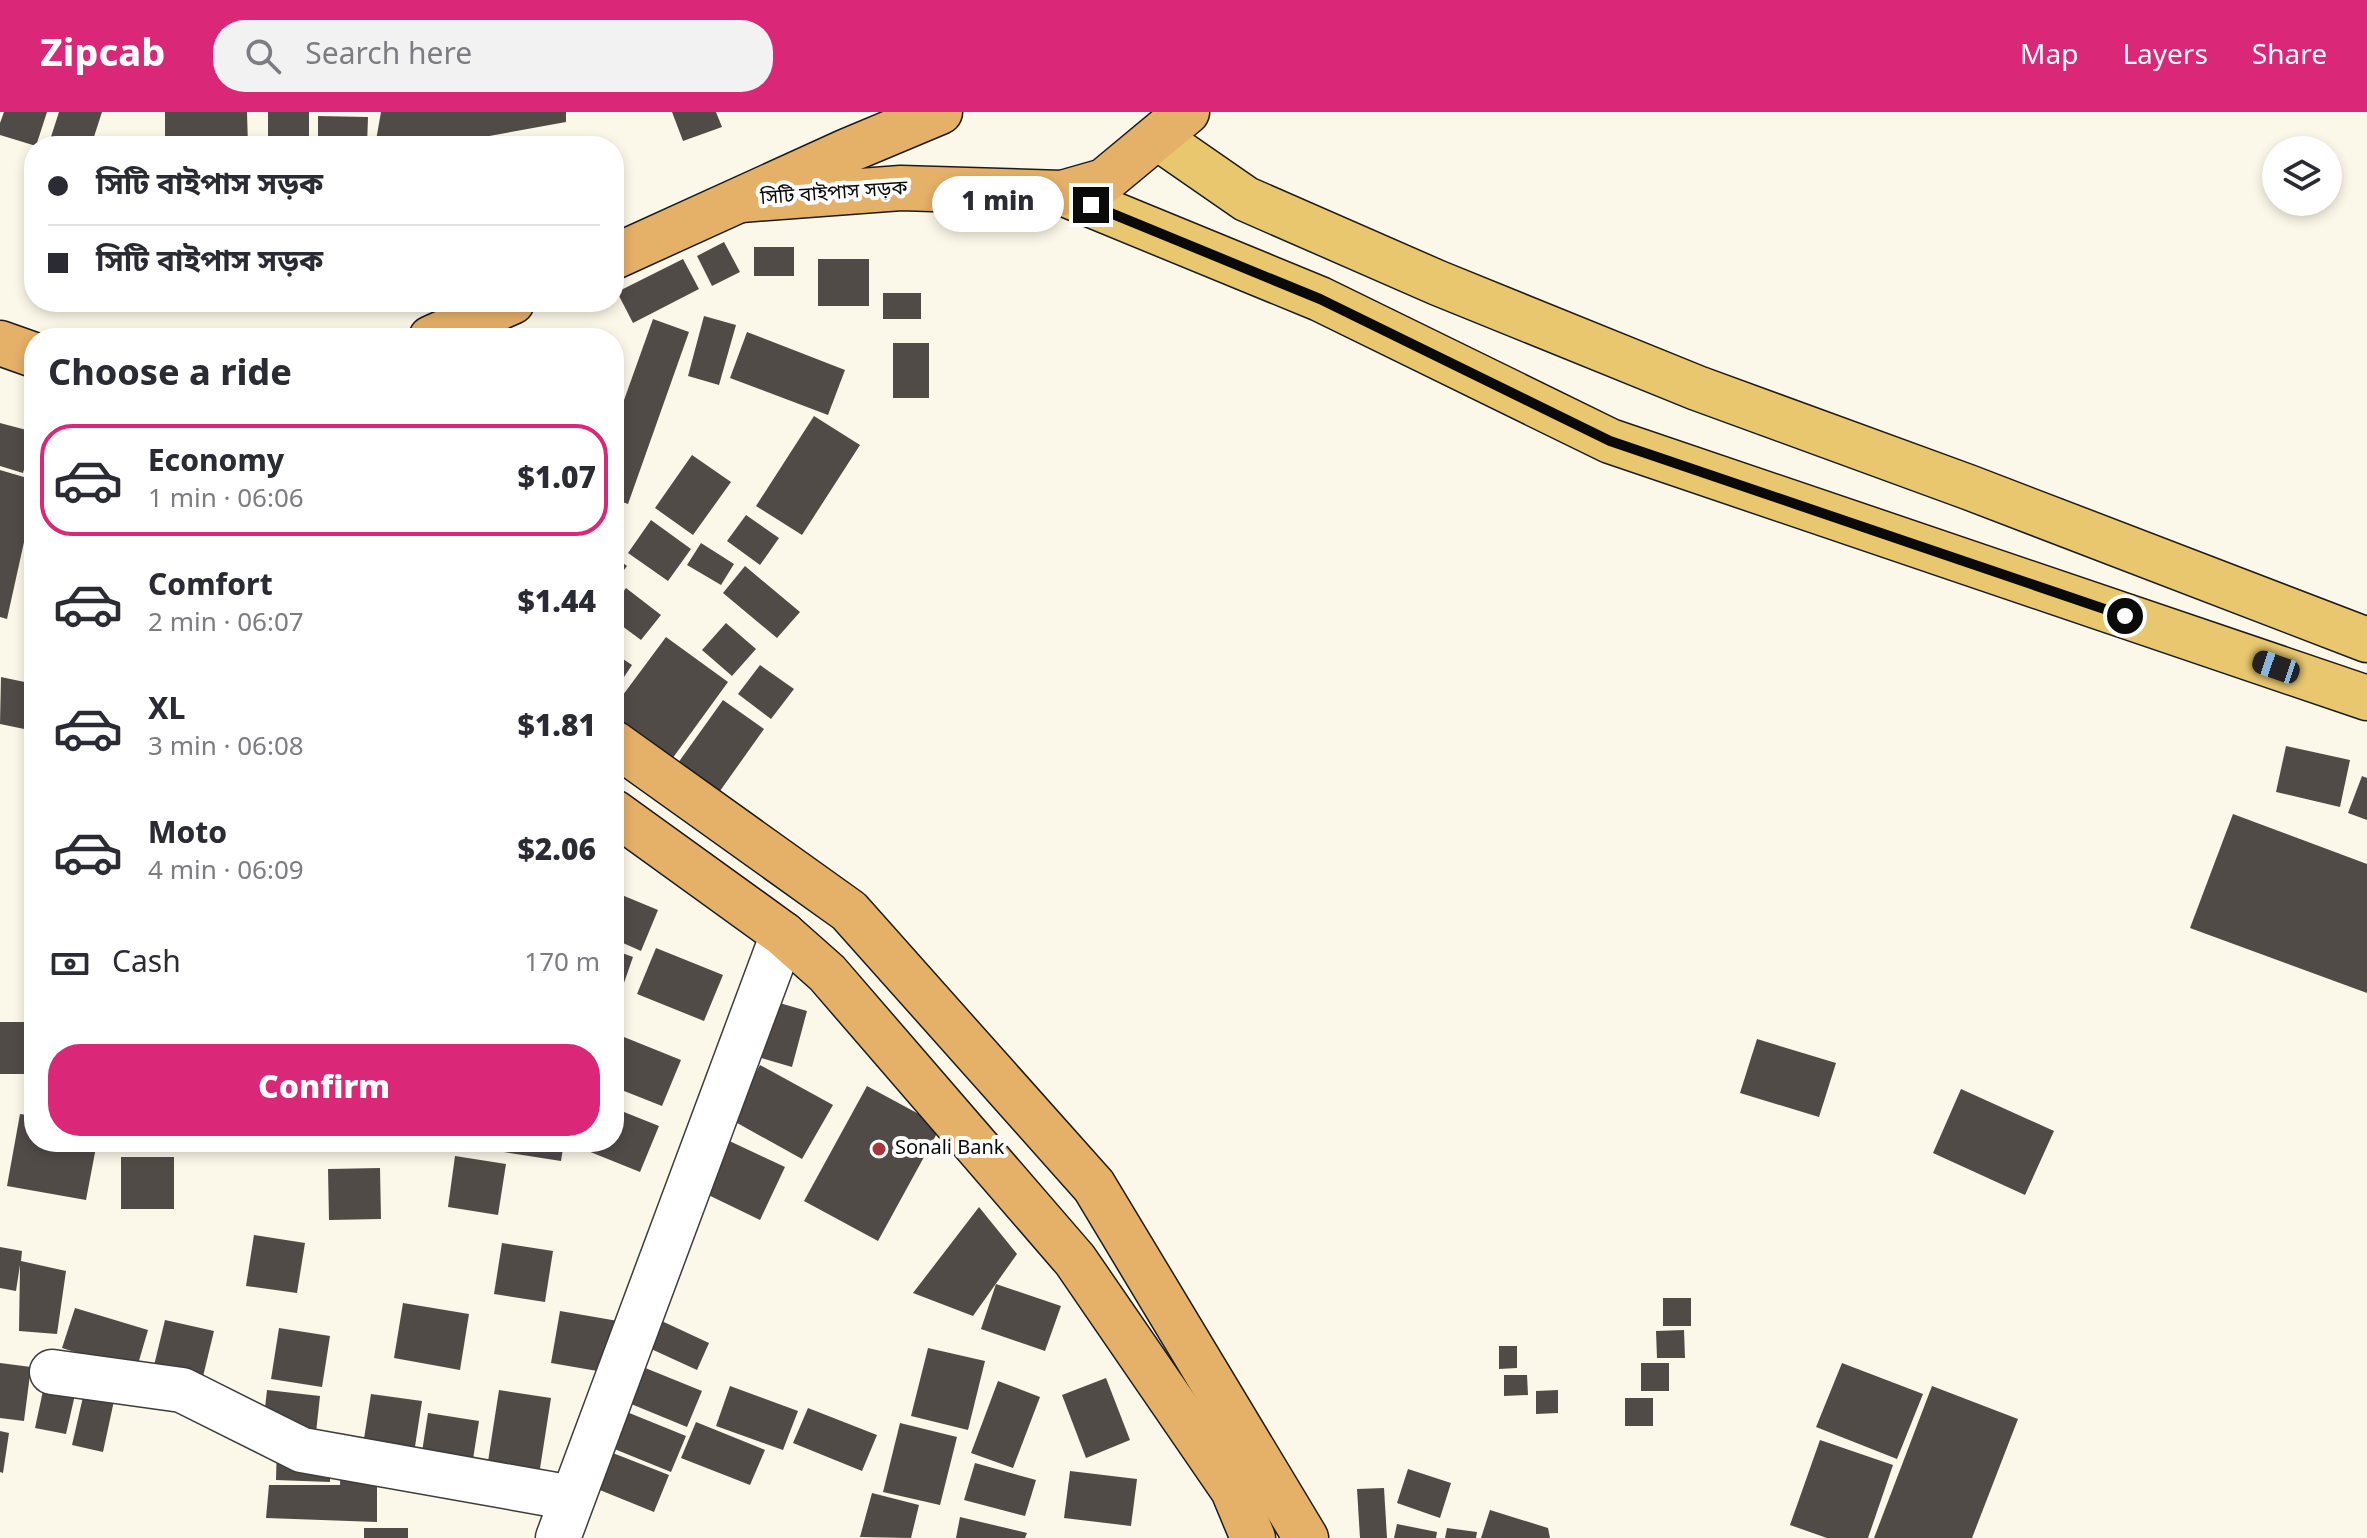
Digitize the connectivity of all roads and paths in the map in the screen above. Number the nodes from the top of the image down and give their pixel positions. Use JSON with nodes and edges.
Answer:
{"nodes":[{"id":1,"x":940,"y":112,"type":"edge"},
{"id":2,"x":1164,"y":121,"type":"edge"},
{"id":3,"x":1062,"y":193,"type":"junction"},
{"id":4,"x":741,"y":200,"type":"junction"},
{"id":5,"x":624,"y":253,"type":"edge"},
{"id":6,"x":490,"y":312,"type":"edge"},
{"id":7,"x":454,"y":328,"type":"edge"},
{"id":8,"x":0,"y":343,"type":"edge"},
{"id":9,"x":24,"y":351,"type":"edge"},
{"id":10,"x":2367,"y":640,"type":"edge"},
{"id":11,"x":2367,"y":698,"type":"edge"},
{"id":12,"x":624,"y":750,"type":"edge"},
{"id":13,"x":624,"y":819,"type":"edge"},
{"id":14,"x":783,"y":934,"type":"junction"},
{"id":15,"x":52,"y":1372,"type":"dead end"},
{"id":16,"x":572,"y":1498,"type":"junction"},
{"id":17,"x":558,"y":1538,"type":"edge"},
{"id":18,"x":1253,"y":1538,"type":"edge"},
{"id":19,"x":1306,"y":1538,"type":"edge"}],
"edges":[{"from":1,"to":4,"type":"highway"},
{"from":2,"to":3,"type":"highway"},
{"from":2,"to":10,"type":"main road"},
{"from":3,"to":4,"type":"highway","name":"সিটি বাইপাস সড়ক"},
{"from":3,"to":11,"type":"main road","name":"সিটি বাইপাস সড়ক"},
{"from":4,"to":5,"type":"highway"},
{"from":6,"to":7,"type":"highway"},
{"from":8,"to":9,"type":"highway"},
{"from":12,"to":19,"type":"highway"},
{"from":13,"to":14,"type":"highway"},
{"from":14,"to":16,"type":"street"},
{"from":14,"to":18,"type":"highway"},
{"from":15,"to":16,"type":"street"},
{"from":16,"to":17,"type":"street"}]}
